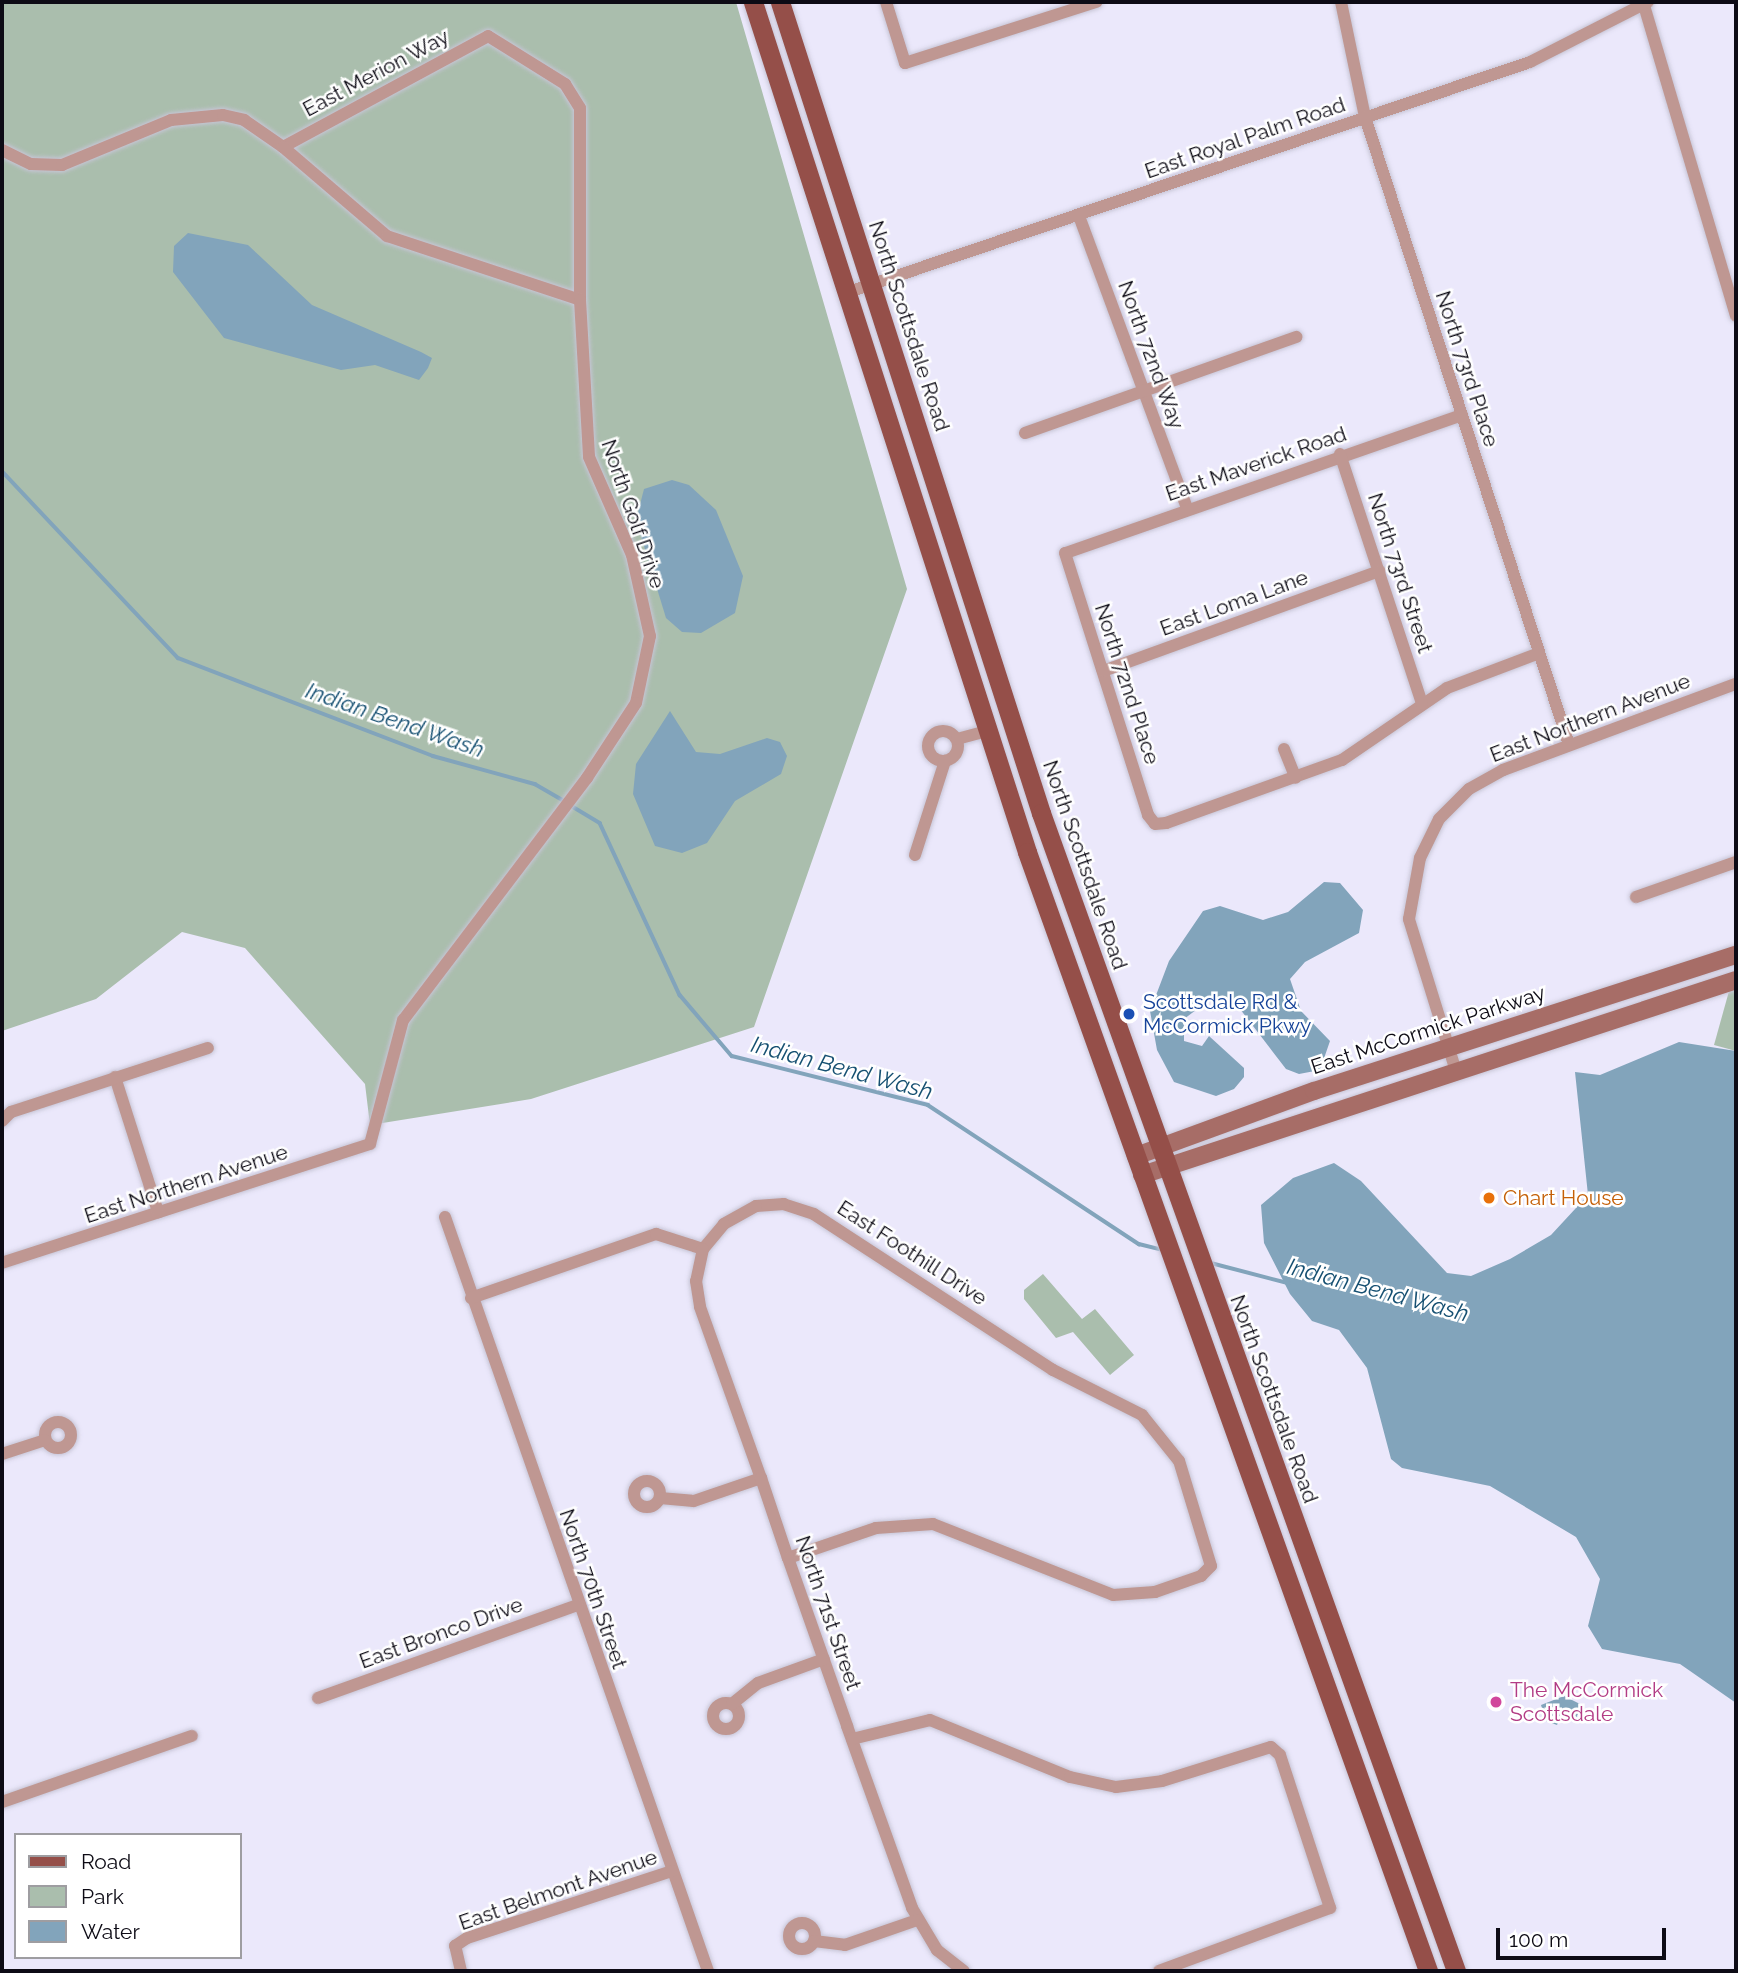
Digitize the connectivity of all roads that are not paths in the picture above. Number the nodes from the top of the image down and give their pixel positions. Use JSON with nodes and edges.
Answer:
{"nodes":[{"id":1,"x":753,"y":2,"type":"edge"},
{"id":2,"x":780,"y":2,"type":"edge"},
{"id":3,"x":886,"y":2,"type":"edge"},
{"id":4,"x":1096,"y":2,"type":"edge"},
{"id":5,"x":1341,"y":2,"type":"edge"},
{"id":6,"x":1645,"y":2,"type":"edge"},
{"id":7,"x":488,"y":36,"type":"joint"},
{"id":8,"x":1365,"y":117,"type":"junction"},
{"id":9,"x":283,"y":147,"type":"junction"},
{"id":10,"x":2,"y":150,"type":"edge"},
{"id":11,"x":1079,"y":216,"type":"junction"},
{"id":12,"x":872,"y":285,"type":"junction"},
{"id":13,"x":846,"y":293,"type":"junction"},
{"id":14,"x":580,"y":300,"type":"junction"},
{"id":15,"x":1736,"y":316,"type":"edge"},
{"id":16,"x":1296,"y":337,"type":"dead end"},
{"id":17,"x":1144,"y":390,"type":"junction"},
{"id":18,"x":1462,"y":415,"type":"junction"},
{"id":19,"x":1025,"y":433,"type":"dead end"},
{"id":20,"x":1340,"y":454,"type":"junction"},
{"id":21,"x":1187,"y":508,"type":"junction"},
{"id":22,"x":1065,"y":553,"type":"joint"},
{"id":23,"x":1379,"y":571,"type":"junction"},
{"id":24,"x":982,"y":628,"type":"junction"},
{"id":25,"x":1539,"y":653,"type":"junction"},
{"id":26,"x":1103,"y":671,"type":"junction"},
{"id":27,"x":1736,"y":684,"type":"edge"},
{"id":28,"x":1422,"y":705,"type":"junction"},
{"id":29,"x":987,"y":731,"type":"junction"},
{"id":30,"x":957,"y":739,"type":"junction"},
{"id":31,"x":1569,"y":744,"type":"junction"},
{"id":32,"x":1284,"y":749,"type":"dead end"},
{"id":33,"x":945,"y":761,"type":"junction"},
{"id":34,"x":1296,"y":778,"type":"junction"},
{"id":35,"x":1041,"y":813,"type":"junction"},
{"id":36,"x":915,"y":855,"type":"dead end"},
{"id":37,"x":1736,"y":862,"type":"edge"},
{"id":38,"x":1636,"y":897,"type":"dead end"},
{"id":39,"x":1736,"y":955,"type":"edge"},
{"id":40,"x":1736,"y":980,"type":"edge"},
{"id":41,"x":1447,"y":1046,"type":"junction"},
{"id":42,"x":208,"y":1048,"type":"dead end"},
{"id":43,"x":1455,"y":1068,"type":"junction"},
{"id":44,"x":115,"y":1077,"type":"junction"},
{"id":45,"x":2,"y":1121,"type":"edge"},
{"id":46,"x":377,"y":1134,"type":"joint"},
{"id":47,"x":1160,"y":1146,"type":"junction"},
{"id":48,"x":1136,"y":1156,"type":"junction"},
{"id":49,"x":1167,"y":1166,"type":"junction"},
{"id":50,"x":1143,"y":1178,"type":"junction"},
{"id":51,"x":158,"y":1212,"type":"junction"},
{"id":52,"x":445,"y":1217,"type":"dead end"},
{"id":53,"x":703,"y":1249,"type":"junction"},
{"id":54,"x":2,"y":1263,"type":"edge"},
{"id":55,"x":471,"y":1298,"type":"junction"},
{"id":56,"x":45,"y":1440,"type":"dead end"},
{"id":57,"x":2,"y":1454,"type":"edge"},
{"id":58,"x":761,"y":1478,"type":"junction"},
{"id":59,"x":660,"y":1498,"type":"dead end"},
{"id":60,"x":788,"y":1558,"type":"junction"},
{"id":61,"x":578,"y":1605,"type":"junction"},
{"id":62,"x":824,"y":1659,"type":"junction"},
{"id":63,"x":318,"y":1698,"type":"dead end"},
{"id":64,"x":732,"y":1704,"type":"dead end"},
{"id":65,"x":192,"y":1736,"type":"dead end"},
{"id":66,"x":852,"y":1740,"type":"junction"},
{"id":67,"x":2,"y":1802,"type":"edge"},
{"id":68,"x":672,"y":1871,"type":"junction"},
{"id":69,"x":916,"y":1920,"type":"junction"},
{"id":70,"x":814,"y":1941,"type":"dead end"},
{"id":71,"x":461,"y":1971,"type":"edge"},
{"id":72,"x":708,"y":1971,"type":"edge"},
{"id":73,"x":964,"y":1971,"type":"edge"},
{"id":74,"x":1159,"y":1971,"type":"edge"},
{"id":75,"x":1428,"y":1971,"type":"edge"},
{"id":76,"x":1456,"y":1971,"type":"edge"}],
"edges":[{"from":1,"to":13,"type":"main road"},
{"from":2,"to":12,"type":"main road","name":"North Scottsdale Road"},
{"from":3,"to":4,"type":"street"},
{"from":5,"to":8,"type":"street","name":"North 73rd Place"},
{"from":6,"to":8,"type":"street","name":"East Royal Palm Road"},
{"from":6,"to":15,"type":"street"},
{"from":7,"to":9,"type":"street","name":"East Merion Way"},
{"from":7,"to":14,"type":"street","name":"North Golf Drive"},
{"from":8,"to":11,"type":"street","name":"East Royal Palm Road"},
{"from":8,"to":18,"type":"street","name":"North 73rd Place"},
{"from":9,"to":10,"type":"street"},
{"from":9,"to":14,"type":"street"},
{"from":11,"to":12,"type":"street","name":"East Royal Palm Road"},
{"from":11,"to":17,"type":"street","name":"North 72nd Way"},
{"from":12,"to":13,"type":"street","name":"East Royal Palm Road"},
{"from":12,"to":24,"type":"main road","name":"North Scottsdale Road"},
{"from":13,"to":29,"type":"main road"},
{"from":14,"to":46,"type":"street","name":"North Golf Drive"},
{"from":16,"to":17,"type":"street"},
{"from":17,"to":19,"type":"street"},
{"from":17,"to":21,"type":"street","name":"North 72nd Way"},
{"from":18,"to":20,"type":"street","name":"East Maverick Road"},
{"from":18,"to":25,"type":"street","name":"North 73rd Place"},
{"from":20,"to":21,"type":"street","name":"East Maverick Road"},
{"from":20,"to":23,"type":"street","name":"North 73rd Street"},
{"from":21,"to":22,"type":"street","name":"East Maverick Road"},
{"from":22,"to":26,"type":"street","name":"North 72nd Place"},
{"from":23,"to":26,"type":"street","name":"East Loma Lane"},
{"from":23,"to":28,"type":"street","name":"North 73rd Street"},
{"from":24,"to":29,"type":"main road"},
{"from":24,"to":35,"type":"main road","name":"North Scottsdale Road"},
{"from":25,"to":28,"type":"street"},
{"from":25,"to":31,"type":"street","name":"North 73rd Place"},
{"from":26,"to":34,"type":"street","name":"North 72nd Place"},
{"from":27,"to":31,"type":"street","name":"East Northern Avenue"},
{"from":28,"to":34,"type":"street"},
{"from":29,"to":30,"type":"street"},
{"from":29,"to":35,"type":"main road"},
{"from":29,"to":48,"type":"main road"},
{"from":30,"to":33,"type":"street"},
{"from":30,"to":33,"type":"street"},
{"from":31,"to":41,"type":"street","name":"East Northern Avenue"},
{"from":32,"to":34,"type":"street"},
{"from":33,"to":36,"type":"street"},
{"from":35,"to":47,"type":"main road","name":"North Scottsdale Road"},
{"from":37,"to":38,"type":"street"},
{"from":39,"to":41,"type":"main road","name":"East McCormick Parkway"},
{"from":40,"to":43,"type":"main road"},
{"from":41,"to":43,"type":"street","name":"East Northern Avenue"},
{"from":41,"to":47,"type":"main road","name":"East McCormick Parkway"},
{"from":42,"to":44,"type":"street"},
{"from":43,"to":49,"type":"main road"},
{"from":44,"to":45,"type":"street"},
{"from":44,"to":51,"type":"street"},
{"from":46,"to":51,"type":"street","name":"East Northern Avenue"},
{"from":47,"to":48,"type":"main road","name":"East McCormick Parkway"},
{"from":47,"to":49,"type":"main road","name":"North Scottsdale Road"},
{"from":48,"to":50,"type":"main road"},
{"from":49,"to":50,"type":"main road"},
{"from":49,"to":76,"type":"main road","name":"North Scottsdale Road"},
{"from":50,"to":75,"type":"main road"},
{"from":51,"to":54,"type":"street","name":"East Northern Avenue"},
{"from":52,"to":55,"type":"street","name":"North 70th Street"},
{"from":53,"to":55,"type":"street"},
{"from":53,"to":58,"type":"street","name":"North 71st Street"},
{"from":53,"to":60,"type":"street","name":"East Foothill Drive"},
{"from":55,"to":61,"type":"street","name":"North 70th Street"},
{"from":56,"to":57,"type":"street"},
{"from":58,"to":59,"type":"street"},
{"from":58,"to":60,"type":"street","name":"North 71st Street"},
{"from":60,"to":62,"type":"street","name":"North 71st Street"},
{"from":61,"to":63,"type":"street","name":"East Bronco Drive"},
{"from":61,"to":68,"type":"street","name":"North 70th Street"},
{"from":62,"to":64,"type":"street"},
{"from":62,"to":66,"type":"street","name":"North 71st Street"},
{"from":65,"to":67,"type":"street"},
{"from":66,"to":69,"type":"street","name":"North 71st Street"},
{"from":66,"to":74,"type":"street"},
{"from":68,"to":71,"type":"street","name":"East Belmont Avenue"},
{"from":68,"to":72,"type":"street","name":"North 70th Street"},
{"from":69,"to":70,"type":"street"},
{"from":69,"to":73,"type":"street","name":"North 71st Street"}]}
